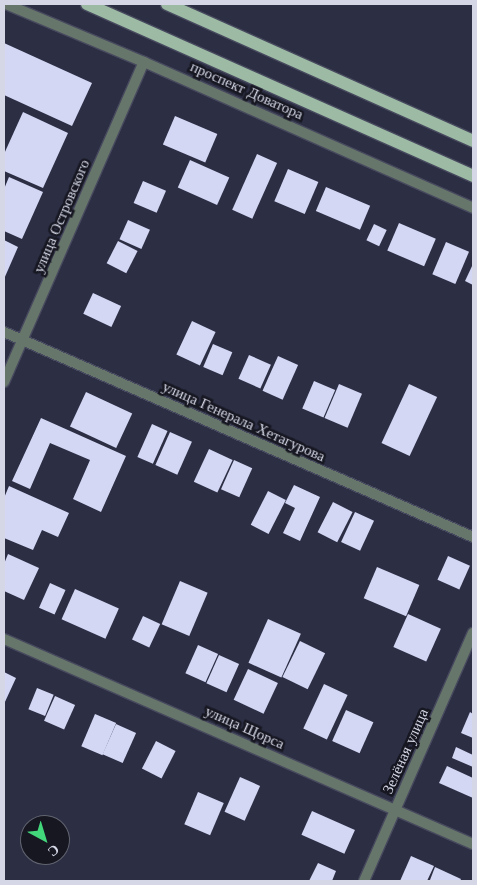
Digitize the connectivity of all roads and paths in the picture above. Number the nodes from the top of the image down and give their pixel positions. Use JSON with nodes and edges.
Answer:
{"nodes":[{"id":1,"x":6,"y":4,"type":"edge"},
{"id":2,"x":87,"y":4,"type":"edge"},
{"id":3,"x":167,"y":4,"type":"edge"},
{"id":4,"x":144,"y":62,"type":"junction"},
{"id":5,"x":473,"y":142,"type":"edge"},
{"id":6,"x":473,"y":176,"type":"edge"},
{"id":7,"x":473,"y":208,"type":"edge"},
{"id":8,"x":4,"y":332,"type":"edge"},
{"id":9,"x":23,"y":340,"type":"junction"},
{"id":10,"x":4,"y":382,"type":"edge"},
{"id":11,"x":473,"y":537,"type":"edge"},
{"id":12,"x":473,"y":633,"type":"edge"},
{"id":13,"x":4,"y":639,"type":"edge"},
{"id":14,"x":396,"y":811,"type":"junction"},
{"id":15,"x":473,"y":844,"type":"edge"},
{"id":16,"x":364,"y":881,"type":"edge"}],
"edges":[{"from":1,"to":4,"type":"street","name":"проспект Доватора"},
{"from":2,"to":6,"type":"main road","name":"проспект Доватора"},
{"from":3,"to":5,"type":"main road"},
{"from":4,"to":7,"type":"street","name":"проспект Доватора"},
{"from":4,"to":9,"type":"street","name":"улица Островского"},
{"from":8,"to":9,"type":"street","name":"улица Генерала Хетагурова"},
{"from":9,"to":10,"type":"street","name":"улица Островского"},
{"from":9,"to":11,"type":"street","name":"улица Генерала Хетагурова"},
{"from":12,"to":14,"type":"street","name":"Зелёная улица"},
{"from":13,"to":14,"type":"street","name":"улица Щорса"},
{"from":14,"to":15,"type":"street","name":"улица Щорса"},
{"from":14,"to":16,"type":"street","name":"Зелёная улица"}]}
